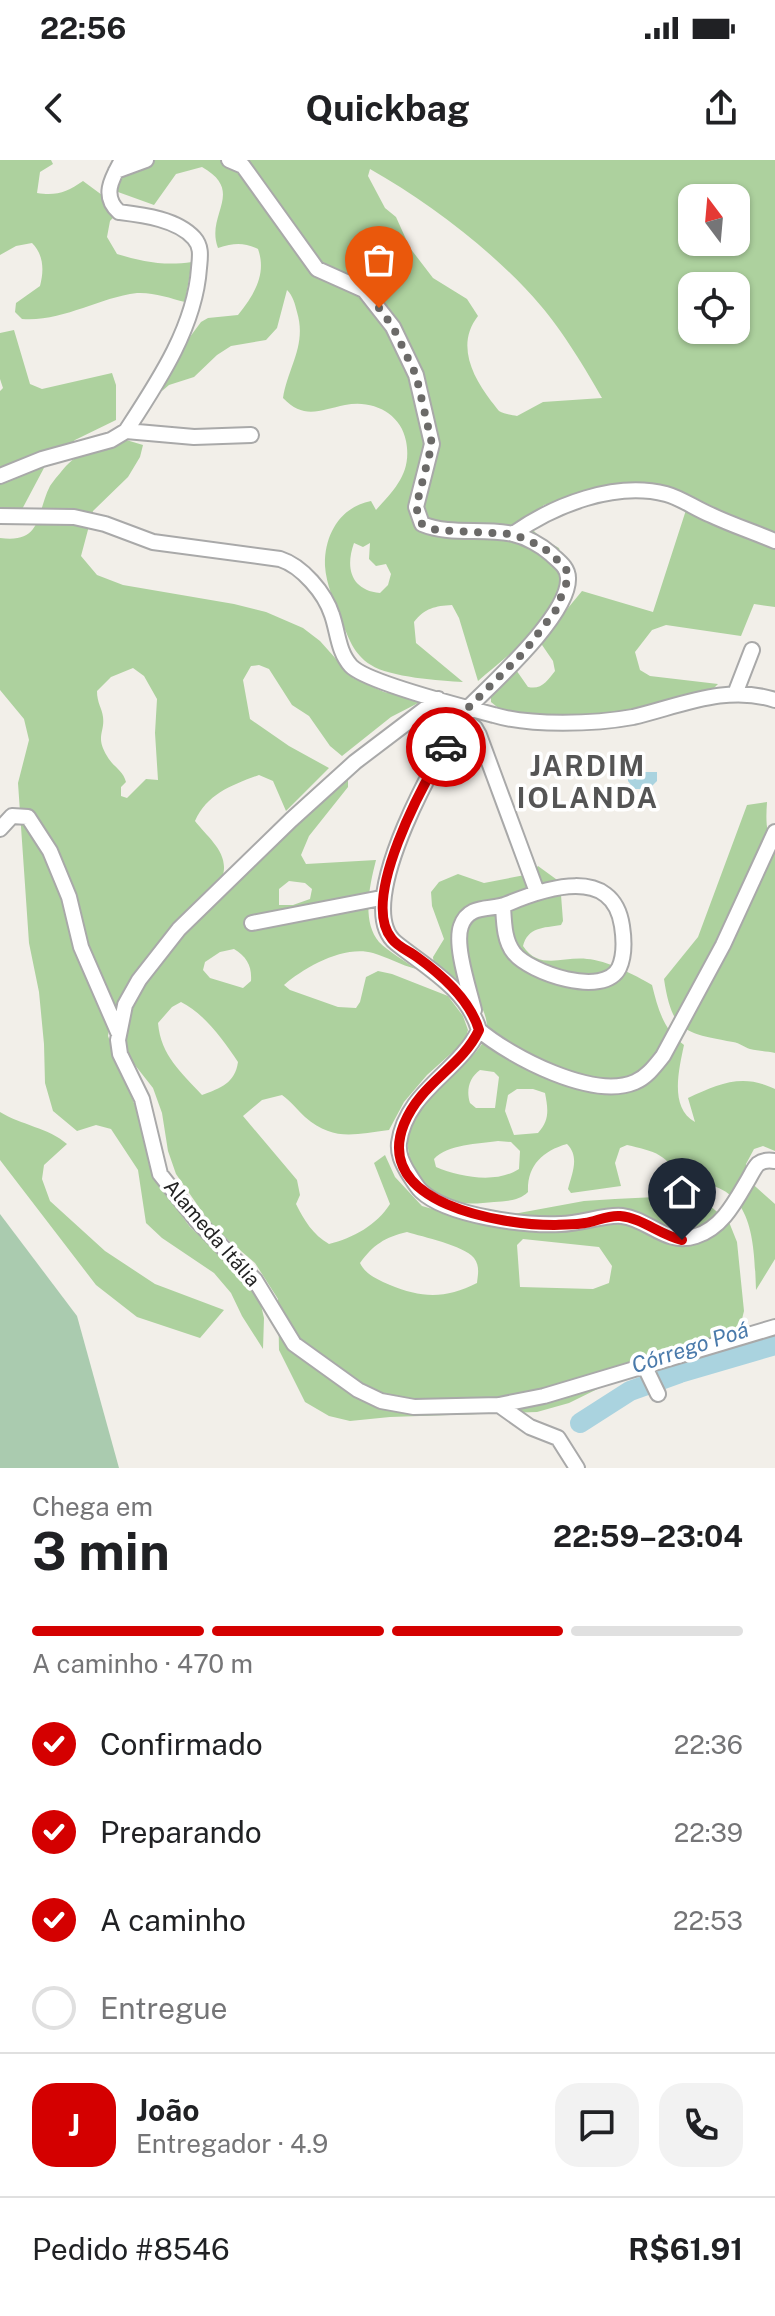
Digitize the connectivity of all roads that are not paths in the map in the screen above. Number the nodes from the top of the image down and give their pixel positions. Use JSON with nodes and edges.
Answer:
{"nodes":[{"id":1,"x":146,"y":160,"type":"edge"},
{"id":2,"x":229,"y":160,"type":"edge"},
{"id":3,"x":119,"y":165,"type":"edge"},
{"id":4,"x":126,"y":431,"type":"junction"},
{"id":5,"x":251,"y":435,"type":"dead end"},
{"id":6,"x":0,"y":476,"type":"edge"},
{"id":7,"x":0,"y":516,"type":"edge"},
{"id":8,"x":513,"y":534,"type":"junction"},
{"id":9,"x":775,"y":541,"type":"edge"},
{"id":10,"x":752,"y":650,"type":"dead end"},
{"id":11,"x":735,"y":694,"type":"junction"},
{"id":12,"x":438,"y":699,"type":"junction"},
{"id":13,"x":775,"y":700,"type":"edge"},
{"id":14,"x":465,"y":713,"type":"junction"},
{"id":15,"x":0,"y":829,"type":"edge"},
{"id":16,"x":775,"y":832,"type":"edge"},
{"id":17,"x":537,"y":892,"type":"junction"},
{"id":18,"x":381,"y":898,"type":"junction"},
{"id":19,"x":503,"y":906,"type":"junction"},
{"id":20,"x":252,"y":923,"type":"dead end"},
{"id":21,"x":477,"y":1024,"type":"junction"},
{"id":22,"x":118,"y":1033,"type":"junction"},
{"id":23,"x":775,"y":1161,"type":"edge"},
{"id":24,"x":775,"y":1327,"type":"edge"},
{"id":25,"x":647,"y":1370,"type":"junction"},
{"id":26,"x":658,"y":1394,"type":"dead end"},
{"id":27,"x":499,"y":1405,"type":"junction"},
{"id":28,"x":577,"y":1468,"type":"edge"}],
"edges":[{"from":1,"to":3,"type":"street"},
{"from":2,"to":8,"type":"street"},
{"from":3,"to":4,"type":"street"},
{"from":4,"to":5,"type":"street"},
{"from":4,"to":6,"type":"street"},
{"from":7,"to":12,"type":"street"},
{"from":8,"to":9,"type":"street"},
{"from":8,"to":14,"type":"street"},
{"from":10,"to":11,"type":"street"},
{"from":11,"to":13,"type":"street"},
{"from":11,"to":14,"type":"street"},
{"from":12,"to":14,"type":"street"},
{"from":12,"to":22,"type":"street"},
{"from":14,"to":17,"type":"street"},
{"from":14,"to":18,"type":"street"},
{"from":15,"to":22,"type":"street","name":"Alameda Itália"},
{"from":16,"to":21,"type":"street"},
{"from":17,"to":19,"type":"street"},
{"from":17,"to":19,"type":"street"},
{"from":18,"to":20,"type":"street"},
{"from":18,"to":21,"type":"street"},
{"from":19,"to":21,"type":"street"},
{"from":21,"to":23,"type":"street"},
{"from":22,"to":27,"type":"street","name":"Alameda Itália"},
{"from":24,"to":25,"type":"street","name":"Alameda Itália"},
{"from":25,"to":26,"type":"street"},
{"from":25,"to":27,"type":"street","name":"Alameda Itália"},
{"from":27,"to":28,"type":"street"}]}
